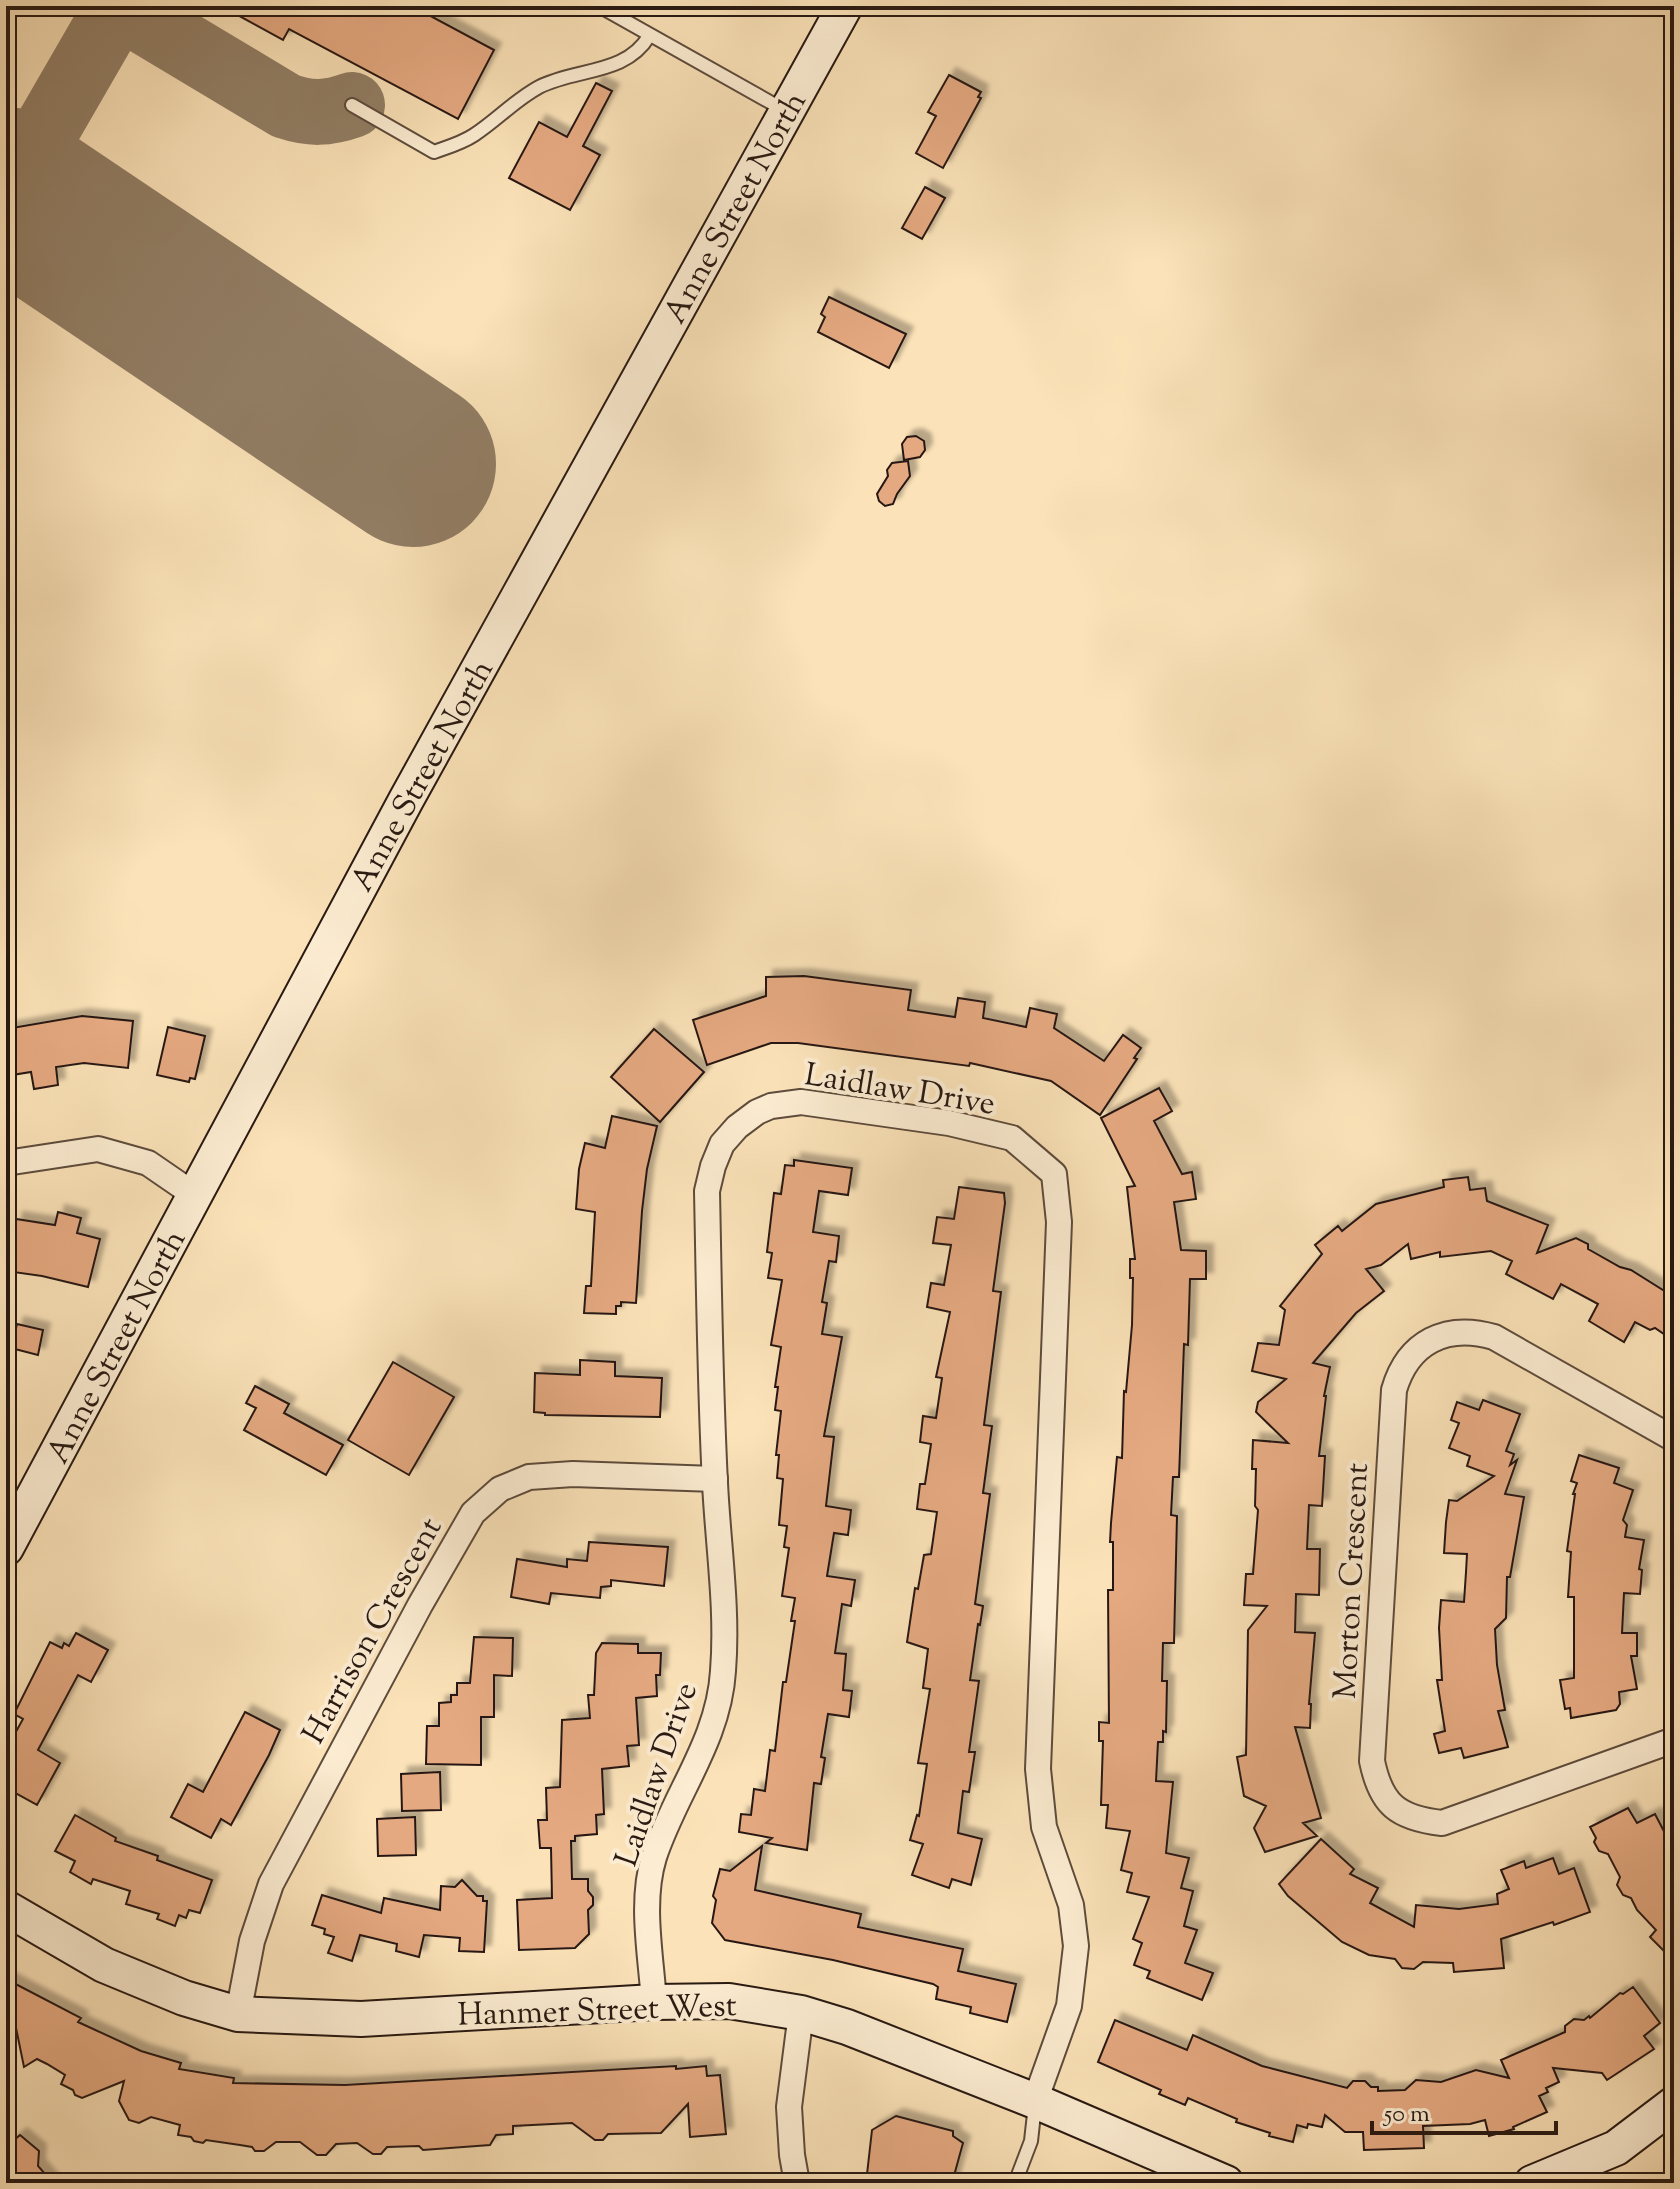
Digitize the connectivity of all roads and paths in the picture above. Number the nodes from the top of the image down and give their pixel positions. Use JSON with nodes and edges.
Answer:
{"nodes":[{"id":1,"x":599,"y":6,"type":"edge"},
{"id":2,"x":845,"y":6,"type":"edge"},
{"id":3,"x":649,"y":36,"type":"junction"},
{"id":4,"x":352,"y":105,"type":"dead end"},
{"id":5,"x":787,"y":112,"type":"junction"},
{"id":6,"x":6,"y":1163,"type":"edge"},
{"id":7,"x":196,"y":1196,"type":"junction"},
{"id":8,"x":1674,"y":1439,"type":"edge"},
{"id":9,"x":715,"y":1479,"type":"junction"},
{"id":10,"x":6,"y":1548,"type":"edge"},
{"id":11,"x":1674,"y":1740,"type":"edge"},
{"id":12,"x":6,"y":1908,"type":"edge"},
{"id":13,"x":654,"y":2002,"type":"junction"},
{"id":14,"x":801,"y":2013,"type":"junction"},
{"id":15,"x":238,"y":2014,"type":"junction"},
{"id":16,"x":1035,"y":2101,"type":"junction"},
{"id":17,"x":1674,"y":2104,"type":"edge"},
{"id":18,"x":1586,"y":2173,"type":"edge"},
{"id":19,"x":797,"y":2183,"type":"edge"},
{"id":20,"x":1015,"y":2183,"type":"edge"},
{"id":21,"x":1226,"y":2183,"type":"edge"},
{"id":22,"x":1532,"y":2183,"type":"edge"}],
"edges":[{"from":1,"to":3,"type":"lane"},
{"from":2,"to":5,"type":"street","name":"Anne Street North"},
{"from":3,"to":4,"type":"lane"},
{"from":3,"to":5,"type":"lane"},
{"from":5,"to":7,"type":"street","name":"Anne Street North"},
{"from":6,"to":7,"type":"street"},
{"from":7,"to":10,"type":"street","name":"Anne Street North"},
{"from":8,"to":11,"type":"street","name":"Morton Crescent"},
{"from":9,"to":13,"type":"street","name":"Laidlaw Drive"},
{"from":9,"to":15,"type":"street","name":"Harrison Crescent"},
{"from":9,"to":16,"type":"street","name":"Laidlaw Drive"},
{"from":12,"to":15,"type":"street","name":"Hanmer Street West"},
{"from":13,"to":14,"type":"street","name":"Hanmer Street West"},
{"from":13,"to":15,"type":"street","name":"Hanmer Street West"},
{"from":14,"to":16,"type":"street","name":"Hanmer Street West"},
{"from":14,"to":19,"type":"street"},
{"from":16,"to":20,"type":"lane"},
{"from":16,"to":21,"type":"street","name":"Hanmer Street West"},
{"from":17,"to":18,"type":"street"},
{"from":18,"to":22,"type":"street"}]}
